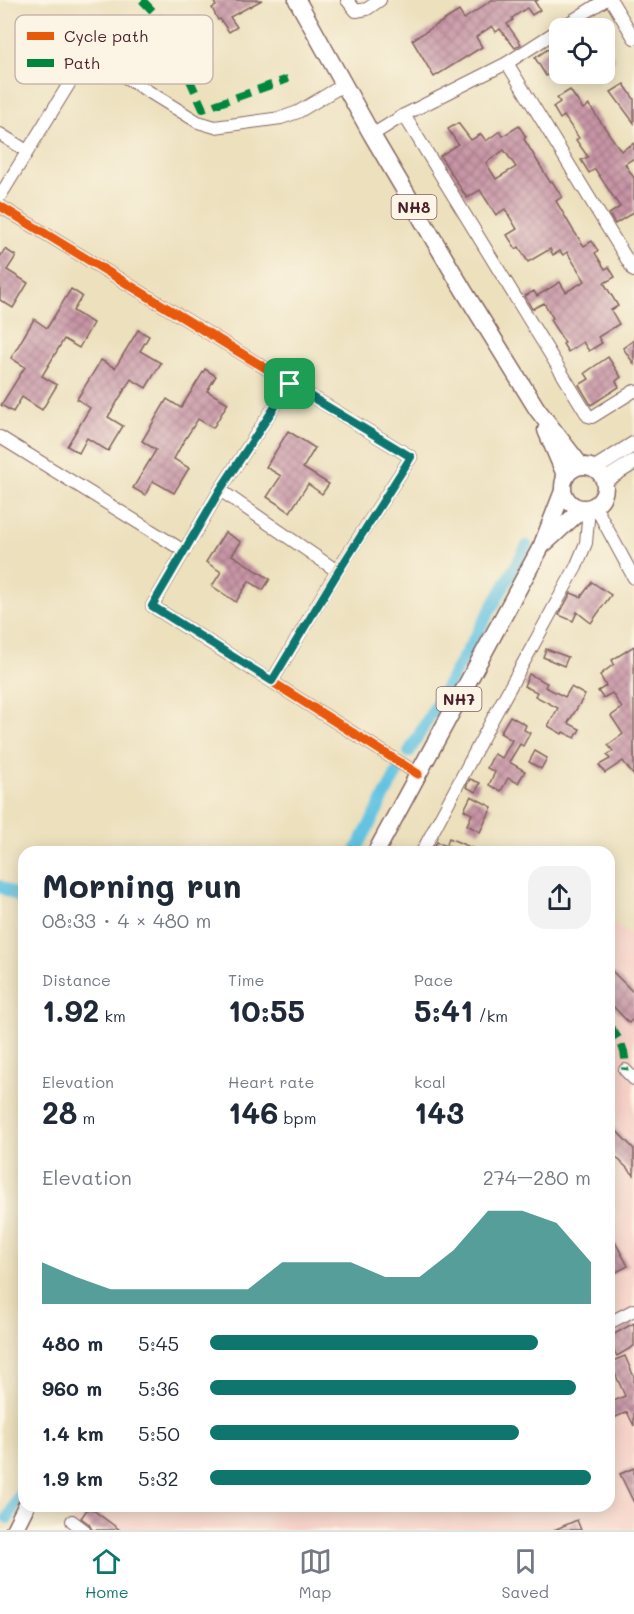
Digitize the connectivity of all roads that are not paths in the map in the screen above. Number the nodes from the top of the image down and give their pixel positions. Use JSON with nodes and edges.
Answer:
{"nodes":[{"id":1,"x":297,"y":0,"type":"edge"},
{"id":2,"x":347,"y":0,"type":"edge"},
{"id":3,"x":380,"y":0,"type":"edge"},
{"id":4,"x":606,"y":0,"type":"edge"},
{"id":5,"x":611,"y":0,"type":"edge"},
{"id":6,"x":577,"y":18,"type":"edge"},
{"id":7,"x":549,"y":36,"type":"edge"},
{"id":8,"x":634,"y":38,"type":"edge"},
{"id":9,"x":507,"y":63,"type":"junction"},
{"id":10,"x":69,"y":84,"type":"edge"},
{"id":11,"x":136,"y":84,"type":"edge"},
{"id":12,"x":345,"y":84,"type":"junction"},
{"id":13,"x":404,"y":115,"type":"junction"},
{"id":14,"x":0,"y":134,"type":"edge"},
{"id":15,"x":372,"y":135,"type":"junction"},
{"id":16,"x":27,"y":151,"type":"junction"},
{"id":17,"x":0,"y":196,"type":"edge"},
{"id":18,"x":0,"y":206,"type":"edge"},
{"id":19,"x":634,"y":271,"type":"edge"},
{"id":20,"x":290,"y":384,"type":"junction"},
{"id":21,"x":634,"y":391,"type":"edge"},
{"id":22,"x":537,"y":410,"type":"junction"},
{"id":23,"x":0,"y":437,"type":"edge"},
{"id":24,"x":634,"y":444,"type":"edge"},
{"id":25,"x":634,"y":462,"type":"edge"},
{"id":26,"x":593,"y":472,"type":"junction"},
{"id":27,"x":565,"y":484,"type":"junction"},
{"id":28,"x":220,"y":490,"type":"junction"},
{"id":29,"x":589,"y":508,"type":"junction"},
{"id":30,"x":542,"y":545,"type":"junction"},
{"id":31,"x":184,"y":551,"type":"junction"},
{"id":32,"x":338,"y":572,"type":"junction"},
{"id":33,"x":634,"y":578,"type":"edge"},
{"id":34,"x":272,"y":681,"type":"junction"},
{"id":35,"x":418,"y":774,"type":"junction"},
{"id":36,"x":379,"y":846,"type":"edge"},
{"id":37,"x":425,"y":846,"type":"edge"},
{"id":38,"x":634,"y":1310,"type":"edge"},
{"id":39,"x":615,"y":1320,"type":"edge"},
{"id":40,"x":23,"y":1512,"type":"edge"},
{"id":41,"x":72,"y":1521,"type":"dead end"},
{"id":42,"x":14,"y":1530,"type":"edge"},
{"id":43,"x":84,"y":1530,"type":"edge"}],
"edges":[{"from":1,"to":12,"type":"highway","number":"NH8"},
{"from":2,"to":3,"type":"street"},
{"from":4,"to":6,"type":"street"},
{"from":5,"to":8,"type":"street"},
{"from":7,"to":9,"type":"street"},
{"from":9,"to":13,"type":"street"},
{"from":9,"to":19,"type":"street"},
{"from":10,"to":16,"type":"street"},
{"from":11,"to":12,"type":"street"},
{"from":12,"to":15,"type":"highway","number":"NH8"},
{"from":13,"to":15,"type":"street"},
{"from":13,"to":21,"type":"street"},
{"from":14,"to":16,"type":"street"},
{"from":15,"to":22,"type":"highway","number":"NH8"},
{"from":16,"to":17,"type":"street"},
{"from":18,"to":20,"type":"street"},
{"from":20,"to":28,"type":"street"},
{"from":20,"to":32,"type":"street"},
{"from":22,"to":26,"type":"highway","number":"NH8"},
{"from":22,"to":27,"type":"highway","number":"NH8"},
{"from":23,"to":31,"type":"street"},
{"from":24,"to":26,"type":"main road"},
{"from":25,"to":26,"type":"main road"},
{"from":26,"to":27,"type":"highway"},
{"from":26,"to":29,"type":"highway"},
{"from":27,"to":29,"type":"highway"},
{"from":27,"to":30,"type":"highway","number":"NH7"},
{"from":28,"to":31,"type":"street"},
{"from":28,"to":32,"type":"street"},
{"from":29,"to":30,"type":"highway","number":"NH7"},
{"from":29,"to":33,"type":"street"},
{"from":29,"to":37,"type":"street"},
{"from":30,"to":35,"type":"highway","number":"NH7"},
{"from":31,"to":34,"type":"street"},
{"from":32,"to":34,"type":"street"},
{"from":34,"to":35,"type":"street"},
{"from":35,"to":36,"type":"highway","number":"NH7"},
{"from":38,"to":39,"type":"street"},
{"from":40,"to":42,"type":"highway"},
{"from":41,"to":43,"type":"street"}]}
